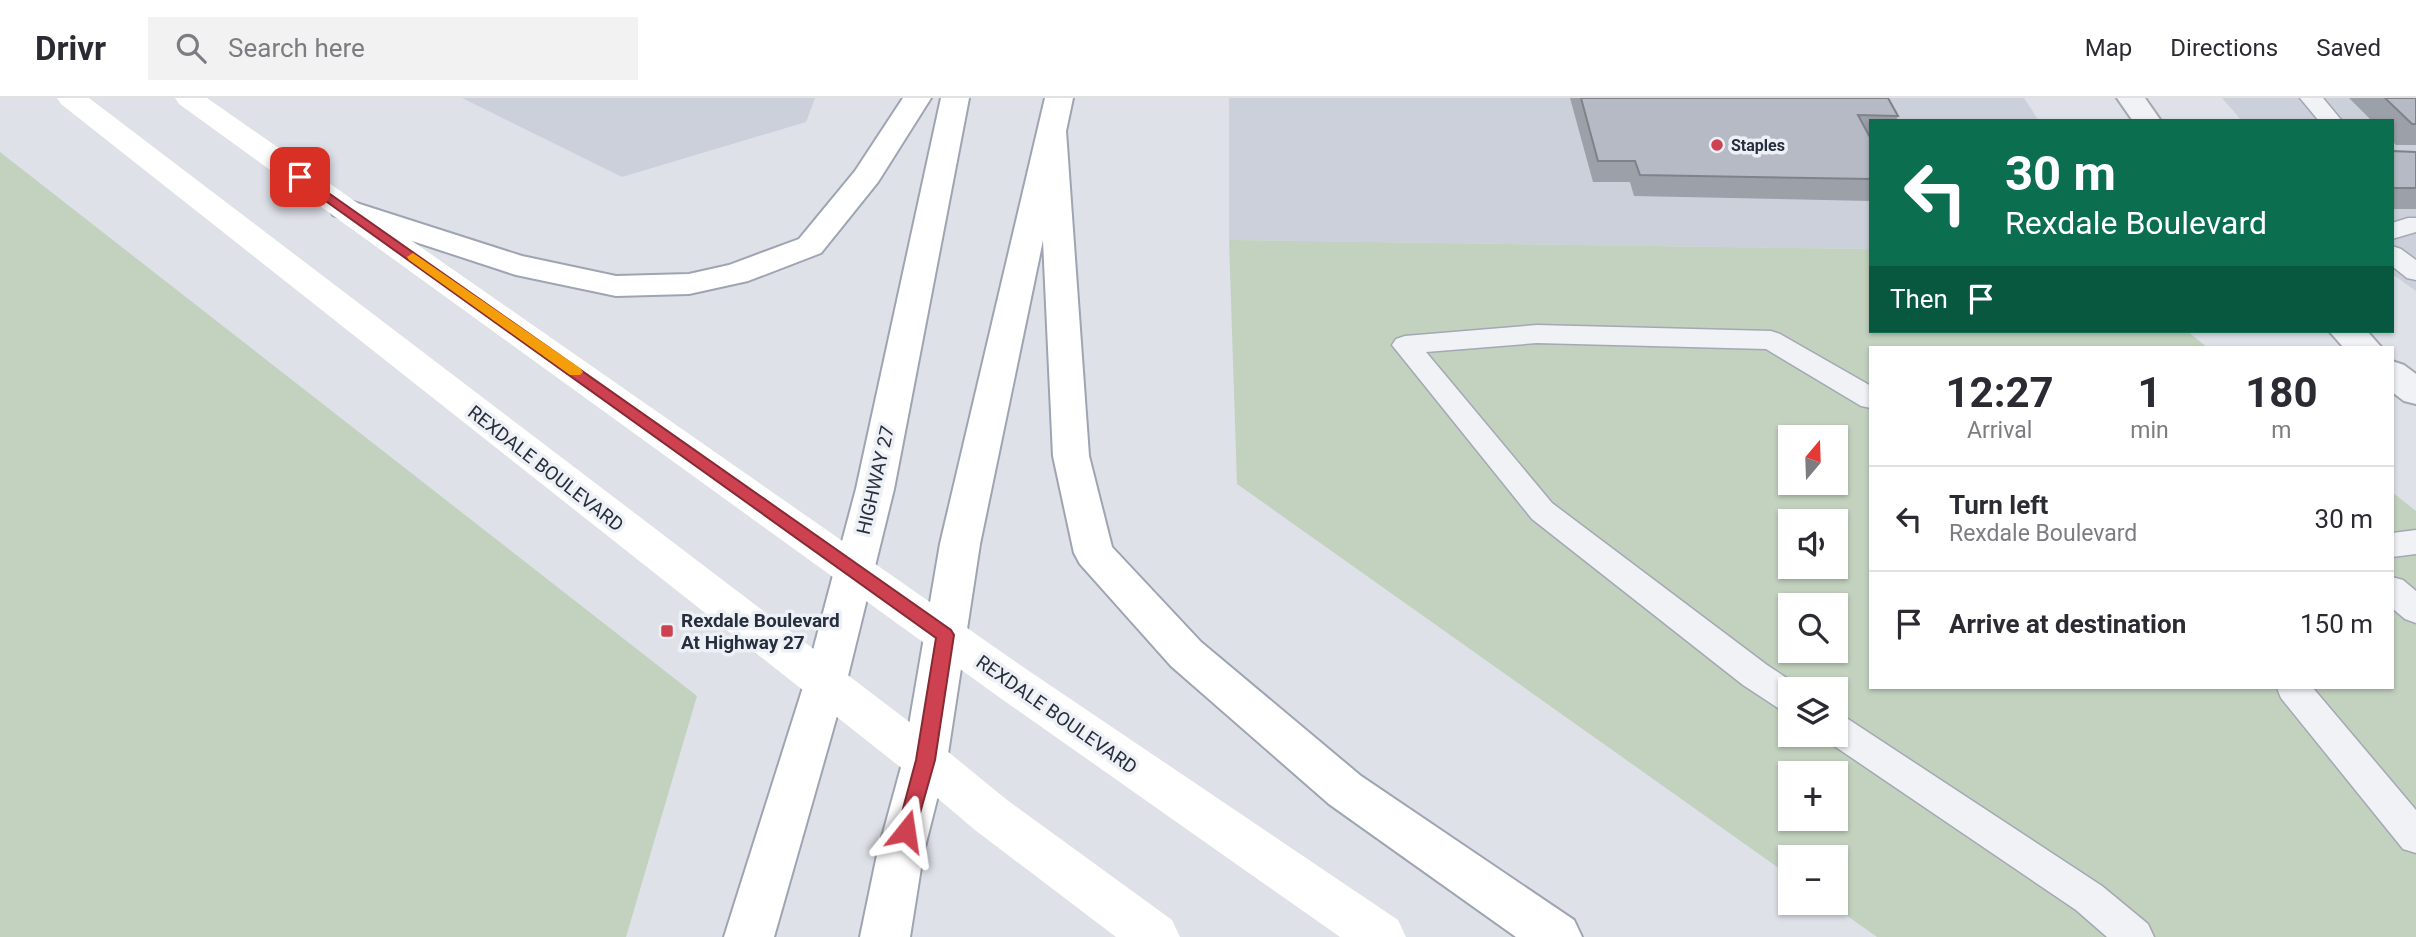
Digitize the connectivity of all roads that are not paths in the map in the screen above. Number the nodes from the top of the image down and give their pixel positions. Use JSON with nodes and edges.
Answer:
{"nodes":[{"id":1,"x":71,"y":98,"type":"edge"},
{"id":2,"x":189,"y":98,"type":"edge"},
{"id":3,"x":917,"y":98,"type":"edge"},
{"id":4,"x":955,"y":98,"type":"edge"},
{"id":5,"x":2130,"y":98,"type":"edge"},
{"id":6,"x":2311,"y":98,"type":"edge"},
{"id":7,"x":1056,"y":115,"type":"edge"},
{"id":8,"x":2146,"y":119,"type":"edge"},
{"id":9,"x":2329,"y":119,"type":"edge"},
{"id":10,"x":344,"y":208,"type":"junction"},
{"id":11,"x":2416,"y":225,"type":"edge"},
{"id":12,"x":2394,"y":231,"type":"edge"},
{"id":13,"x":2394,"y":256,"type":"edge"},
{"id":14,"x":2416,"y":272,"type":"edge"},
{"id":15,"x":2348,"y":333,"type":"edge"},
{"id":16,"x":2363,"y":346,"type":"edge"},
{"id":17,"x":2394,"y":375,"type":"edge"},
{"id":18,"x":2416,"y":392,"type":"edge"},
{"id":19,"x":1869,"y":398,"type":"edge"},
{"id":20,"x":2416,"y":541,"type":"edge"},
{"id":21,"x":2394,"y":545,"type":"edge"},
{"id":22,"x":854,"y":568,"type":"junction"},
{"id":23,"x":2394,"y":591,"type":"edge"},
{"id":24,"x":2416,"y":610,"type":"edge"},
{"id":25,"x":945,"y":635,"type":"junction"},
{"id":26,"x":825,"y":684,"type":"junction"},
{"id":27,"x":2294,"y":689,"type":"edge"},
{"id":28,"x":1778,"y":690,"type":"edge"},
{"id":29,"x":1848,"y":737,"type":"edge"},
{"id":30,"x":925,"y":760,"type":"junction"},
{"id":31,"x":2416,"y":837,"type":"edge"},
{"id":32,"x":749,"y":937,"type":"edge"},
{"id":33,"x":885,"y":937,"type":"edge"},
{"id":34,"x":1155,"y":937,"type":"edge"},
{"id":35,"x":1381,"y":937,"type":"edge"},
{"id":36,"x":1557,"y":937,"type":"edge"},
{"id":37,"x":2135,"y":937,"type":"edge"}],
"edges":[{"from":1,"to":26,"type":"main road","name":"REXDALE BOULEVARD"},
{"from":2,"to":10,"type":"main road","name":"REXDALE BOULEVARD"},
{"from":3,"to":10,"type":"main road"},
{"from":4,"to":22,"type":"main road","name":"HIGHWAY 27"},
{"from":5,"to":8,"type":"street"},
{"from":6,"to":9,"type":"lane"},
{"from":7,"to":25,"type":"main road"},
{"from":7,"to":36,"type":"main road"},
{"from":10,"to":22,"type":"main road","name":"REXDALE BOULEVARD"},
{"from":11,"to":12,"type":"lane"},
{"from":13,"to":14,"type":"lane"},
{"from":15,"to":16,"type":"street"},
{"from":17,"to":18,"type":"street"},
{"from":19,"to":28,"type":"lane"},
{"from":20,"to":21,"type":"lane"},
{"from":22,"to":25,"type":"main road","name":"REXDALE BOULEVARD"},
{"from":22,"to":26,"type":"main road","name":"HIGHWAY 27"},
{"from":23,"to":24,"type":"lane"},
{"from":25,"to":30,"type":"main road"},
{"from":25,"to":35,"type":"main road","name":"REXDALE BOULEVARD"},
{"from":26,"to":30,"type":"main road","name":"REXDALE BOULEVARD"},
{"from":26,"to":32,"type":"main road","name":"HIGHWAY 27"},
{"from":27,"to":31,"type":"lane"},
{"from":29,"to":37,"type":"lane"},
{"from":30,"to":33,"type":"main road"},
{"from":30,"to":34,"type":"main road","name":"REXDALE BOULEVARD"}]}
